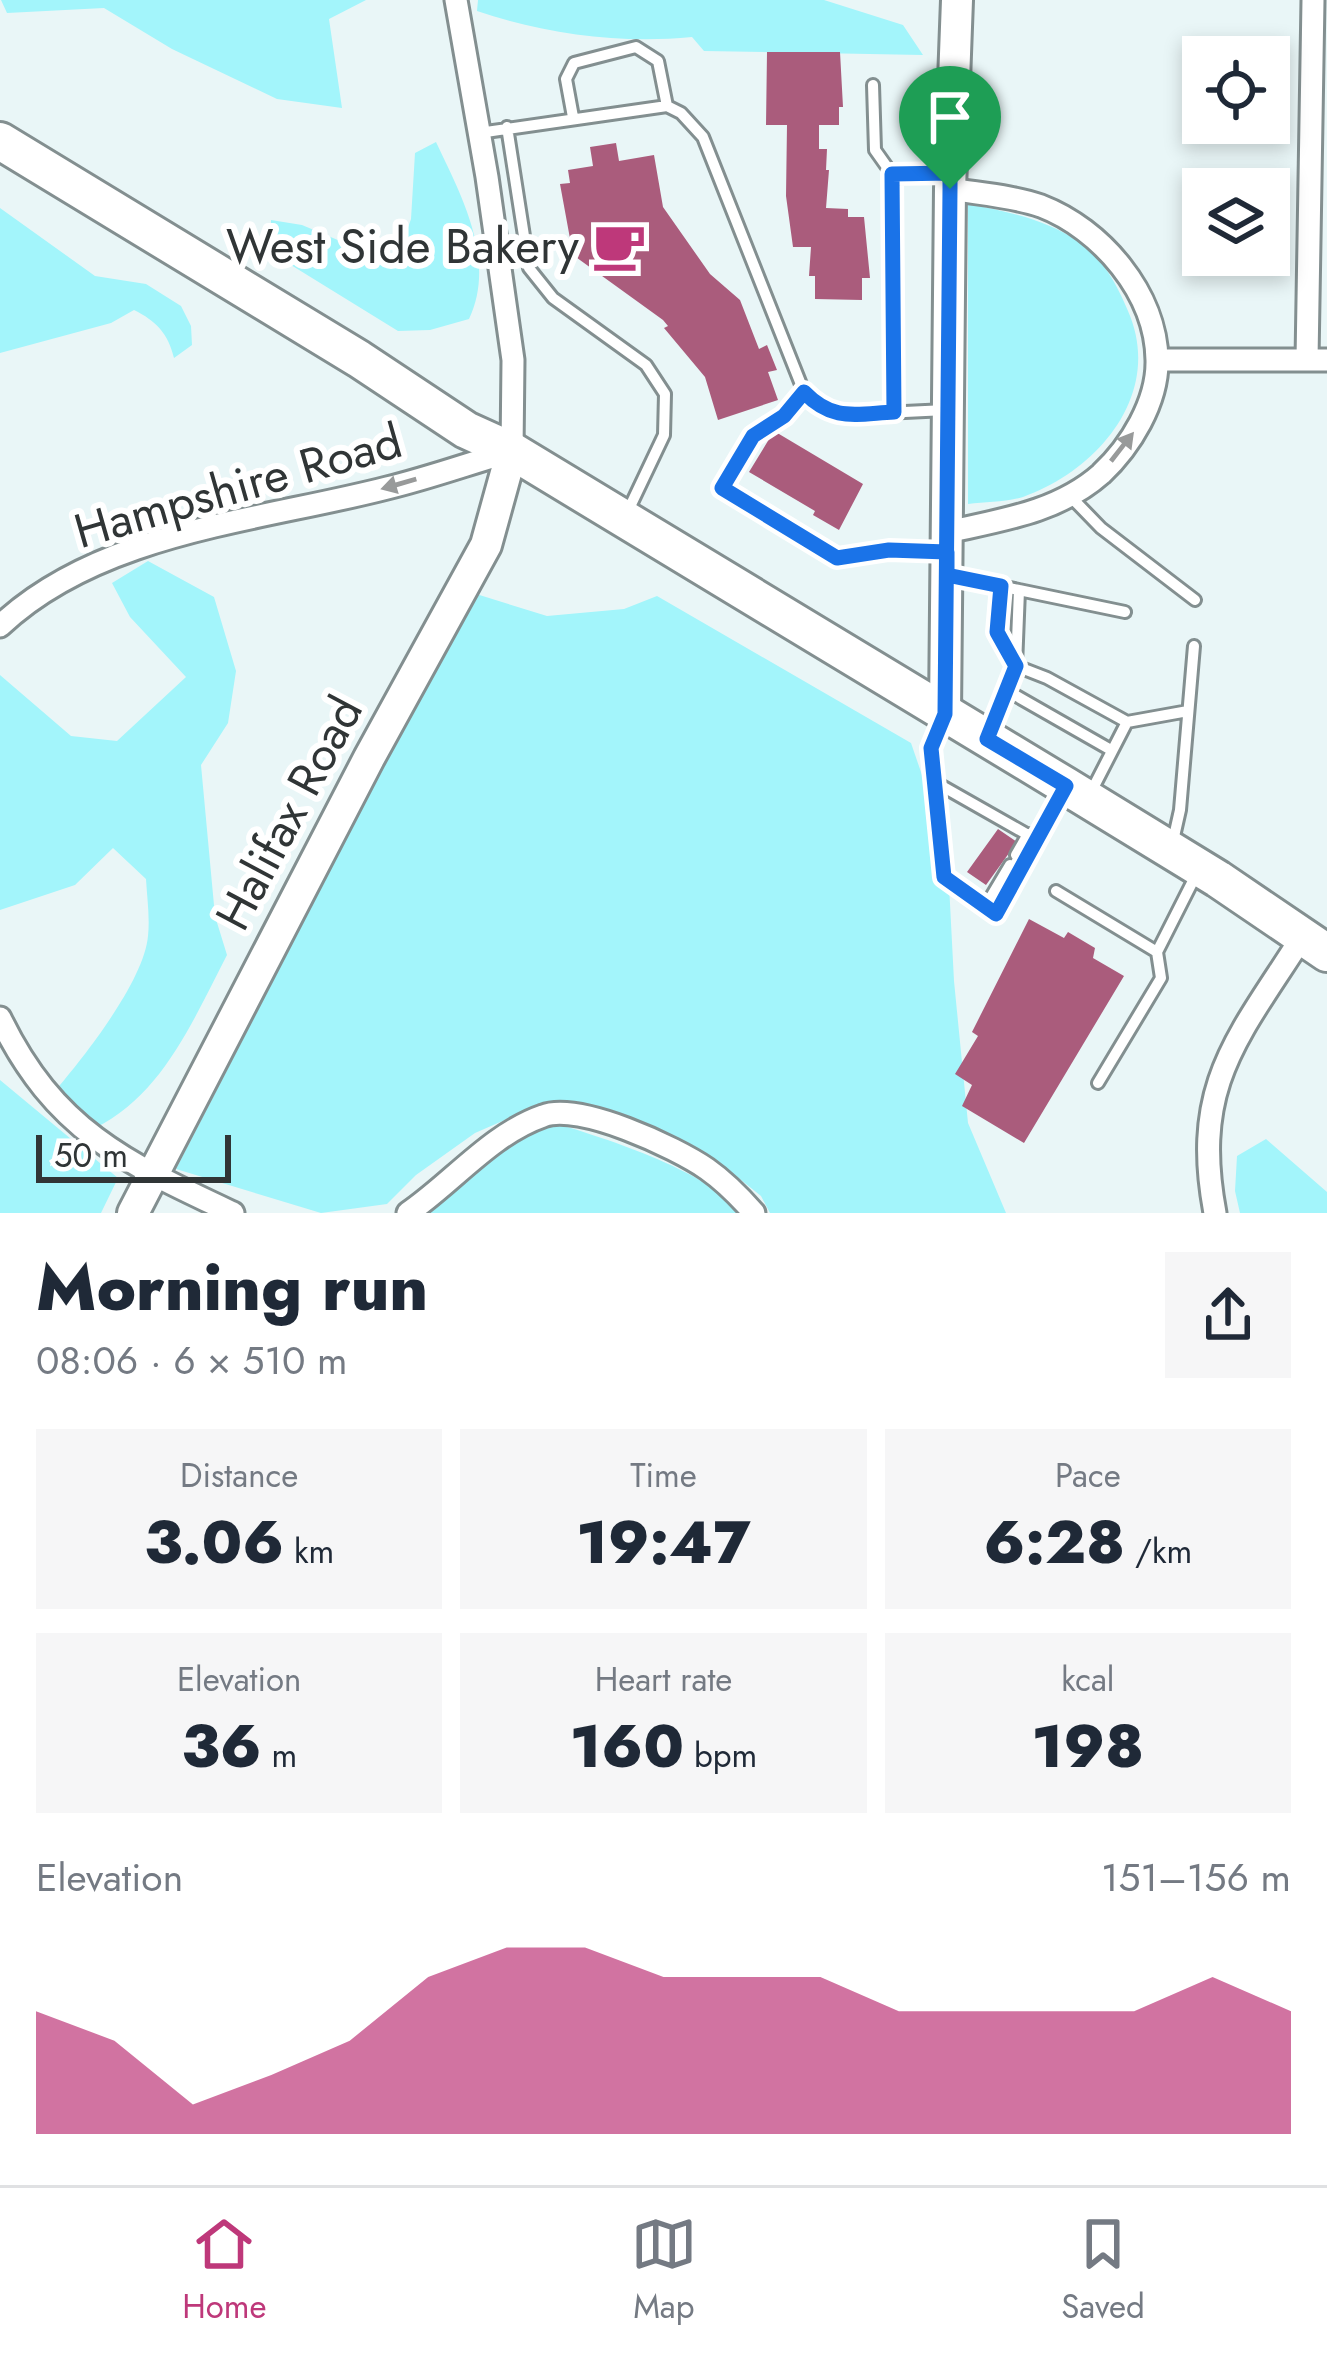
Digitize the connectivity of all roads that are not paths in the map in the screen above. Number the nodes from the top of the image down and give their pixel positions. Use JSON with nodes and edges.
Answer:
{"nodes":[{"id":1,"x":455,"y":0,"type":"edge"},
{"id":2,"x":957,"y":0,"type":"edge"},
{"id":3,"x":1313,"y":0,"type":"edge"},
{"id":4,"x":873,"y":86,"type":"dead end"},
{"id":5,"x":668,"y":106,"type":"junction"},
{"id":6,"x":572,"y":117,"type":"junction"},
{"id":7,"x":507,"y":127,"type":"junction"},
{"id":8,"x":479,"y":133,"type":"junction"},
{"id":9,"x":0,"y":141,"type":"edge"},
{"id":10,"x":892,"y":174,"type":"junction"},
{"id":11,"x":950,"y":181,"type":"junction"},
{"id":12,"x":1157,"y":360,"type":"junction"},
{"id":13,"x":1317,"y":360,"type":"edge"},
{"id":14,"x":804,"y":392,"type":"junction"},
{"id":15,"x":949,"y":410,"type":"junction"},
{"id":16,"x":894,"y":412,"type":"junction"},
{"id":17,"x":512,"y":451,"type":"junction"},
{"id":18,"x":1069,"y":495,"type":"junction"},
{"id":19,"x":624,"y":520,"type":"junction"},
{"id":20,"x":947,"y":553,"type":"junction"},
{"id":21,"x":1001,"y":586,"type":"junction"},
{"id":22,"x":1019,"y":590,"type":"junction"},
{"id":23,"x":1195,"y":600,"type":"dead end"},
{"id":24,"x":1125,"y":612,"type":"dead end"},
{"id":25,"x":0,"y":626,"type":"edge"},
{"id":26,"x":1193,"y":646,"type":"dead end"},
{"id":27,"x":1016,"y":666,"type":"junction"},
{"id":28,"x":1006,"y":690,"type":"junction"},
{"id":29,"x":1188,"y":711,"type":"junction"},
{"id":30,"x":945,"y":714,"type":"junction"},
{"id":31,"x":1127,"y":722,"type":"junction"},
{"id":32,"x":987,"y":739,"type":"junction"},
{"id":33,"x":1111,"y":750,"type":"junction"},
{"id":34,"x":933,"y":781,"type":"junction"},
{"id":35,"x":1077,"y":792,"type":"junction"},
{"id":36,"x":1032,"y":837,"type":"junction"},
{"id":37,"x":1185,"y":859,"type":"junction"},
{"id":38,"x":1055,"y":891,"type":"dead end"},
{"id":39,"x":985,"y":907,"type":"junction"},
{"id":40,"x":1315,"y":945,"type":"edge"},
{"id":41,"x":1156,"y":952,"type":"junction"},
{"id":42,"x":0,"y":1018,"type":"edge"},
{"id":43,"x":1098,"y":1083,"type":"dead end"},
{"id":44,"x":153,"y":1176,"type":"junction"},
{"id":45,"x":133,"y":1213,"type":"edge"},
{"id":46,"x":233,"y":1213,"type":"edge"},
{"id":47,"x":408,"y":1213,"type":"edge"},
{"id":48,"x":754,"y":1213,"type":"edge"},
{"id":49,"x":1215,"y":1213,"type":"edge"}],
"edges":[{"from":1,"to":8,"type":"street"},
{"from":2,"to":11,"type":"street"},
{"from":3,"to":13,"type":"street"},
{"from":4,"to":10,"type":"lane"},
{"from":5,"to":6,"type":"lane"},
{"from":5,"to":6,"type":"lane"},
{"from":5,"to":14,"type":"lane"},
{"from":6,"to":7,"type":"lane"},
{"from":7,"to":8,"type":"lane"},
{"from":7,"to":19,"type":"lane"},
{"from":8,"to":17,"type":"street"},
{"from":9,"to":17,"type":"main road"},
{"from":10,"to":11,"type":"lane"},
{"from":10,"to":16,"type":"lane"},
{"from":11,"to":12,"type":"street"},
{"from":11,"to":15,"type":"street"},
{"from":12,"to":13,"type":"street"},
{"from":18,"to":12,"type":"street","one_way":true},
{"from":14,"to":16,"type":"lane"},
{"from":14,"to":20,"type":"lane"},
{"from":15,"to":16,"type":"lane"},
{"from":15,"to":20,"type":"street"},
{"from":17,"to":19,"type":"main road"},
{"from":17,"to":25,"type":"street","name":"Hampshire Road","one_way":true},
{"from":17,"to":44,"type":"street","name":"Halifax Road"},
{"from":18,"to":20,"type":"street"},
{"from":18,"to":23,"type":"lane"},
{"from":19,"to":30,"type":"main road"},
{"from":20,"to":21,"type":"lane"},
{"from":20,"to":30,"type":"street"},
{"from":21,"to":22,"type":"lane"},
{"from":21,"to":27,"type":"lane"},
{"from":22,"to":24,"type":"lane"},
{"from":22,"to":27,"type":"lane"},
{"from":26,"to":29,"type":"lane"},
{"from":27,"to":28,"type":"lane"},
{"from":27,"to":31,"type":"lane"},
{"from":28,"to":32,"type":"lane"},
{"from":28,"to":33,"type":"lane"},
{"from":29,"to":31,"type":"lane"},
{"from":29,"to":37,"type":"lane"},
{"from":30,"to":32,"type":"main road"},
{"from":30,"to":34,"type":"lane"},
{"from":31,"to":33,"type":"lane"},
{"from":32,"to":35,"type":"main road"},
{"from":33,"to":35,"type":"lane"},
{"from":34,"to":36,"type":"lane"},
{"from":34,"to":39,"type":"lane"},
{"from":35,"to":36,"type":"lane"},
{"from":35,"to":37,"type":"main road"},
{"from":36,"to":39,"type":"lane"},
{"from":36,"to":39,"type":"lane"},
{"from":37,"to":40,"type":"main road"},
{"from":37,"to":41,"type":"lane"},
{"from":38,"to":41,"type":"lane"},
{"from":40,"to":49,"type":"street"},
{"from":41,"to":43,"type":"lane"},
{"from":42,"to":44,"type":"street"},
{"from":44,"to":45,"type":"street","name":"Halifax Road"},
{"from":44,"to":46,"type":"street"},
{"from":47,"to":48,"type":"street"}]}
